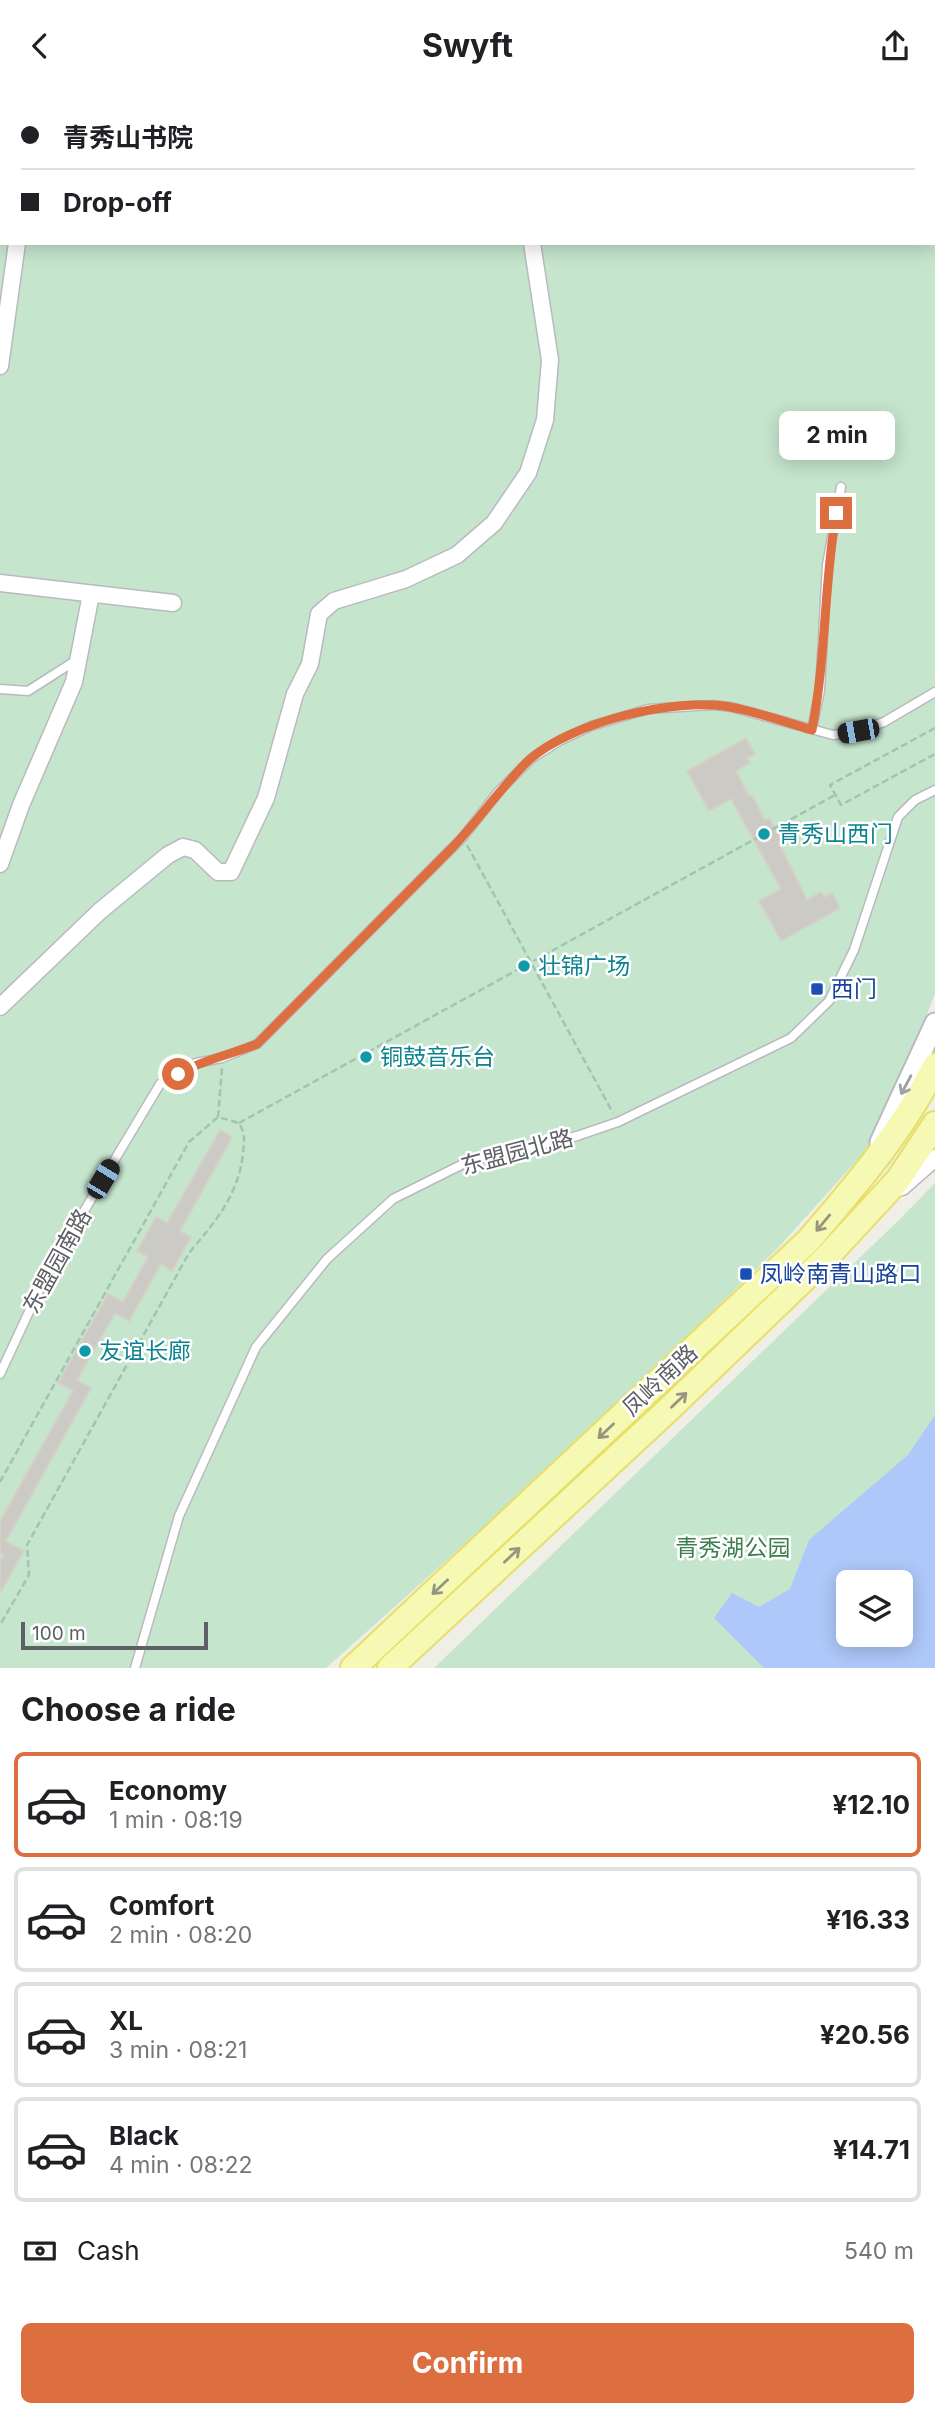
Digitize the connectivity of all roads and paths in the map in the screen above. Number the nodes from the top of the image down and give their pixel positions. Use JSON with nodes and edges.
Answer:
{"nodes":[{"id":1,"x":17,"y":245,"type":"edge"},
{"id":2,"x":532,"y":245,"type":"edge"},
{"id":3,"x":0,"y":366,"type":"edge"},
{"id":4,"x":841,"y":487,"type":"dead end"},
{"id":5,"x":0,"y":583,"type":"edge"},
{"id":6,"x":91,"y":594,"type":"junction"},
{"id":7,"x":173,"y":603,"type":"dead end"},
{"id":8,"x":78,"y":659,"type":"junction"},
{"id":9,"x":0,"y":689,"type":"edge"},
{"id":10,"x":935,"y":692,"type":"edge"},
{"id":11,"x":935,"y":728,"type":"edge"},
{"id":12,"x":812,"y":730,"type":"junction"},
{"id":13,"x":935,"y":754,"type":"edge"},
{"id":14,"x":935,"y":790,"type":"edge"},
{"id":15,"x":835,"y":796,"type":"junction"},
{"id":16,"x":463,"y":837,"type":"junction"},
{"id":17,"x":0,"y":864,"type":"edge"},
{"id":18,"x":531,"y":963,"type":"junction"},
{"id":19,"x":0,"y":1007,"type":"edge"},
{"id":20,"x":935,"y":1023,"type":"edge"},
{"id":21,"x":222,"y":1058,"type":"junction"},
{"id":22,"x":935,"y":1066,"type":"edge"},
{"id":23,"x":935,"y":1107,"type":"edge"},
{"id":24,"x":218,"y":1117,"type":"junction"},
{"id":25,"x":618,"y":1122,"type":"junction"},
{"id":26,"x":239,"y":1123,"type":"junction"},
{"id":27,"x":935,"y":1125,"type":"edge"},
{"id":28,"x":935,"y":1138,"type":"edge"},
{"id":29,"x":935,"y":1158,"type":"edge"},
{"id":30,"x":868,"y":1171,"type":"junction"},
{"id":31,"x":900,"y":1189,"type":"junction"},
{"id":32,"x":826,"y":1258,"type":"junction"},
{"id":33,"x":0,"y":1374,"type":"edge"},
{"id":34,"x":0,"y":1482,"type":"edge"},
{"id":35,"x":0,"y":1625,"type":"edge"},
{"id":36,"x":135,"y":1668,"type":"edge"},
{"id":37,"x":354,"y":1668,"type":"edge"},
{"id":38,"x":390,"y":1668,"type":"edge"}],
"edges":[{"from":1,"to":3,"type":"street"},
{"from":2,"to":19,"type":"street"},
{"from":4,"to":12,"type":"lane"},
{"from":5,"to":6,"type":"street"},
{"from":6,"to":7,"type":"street"},
{"from":6,"to":8,"type":"street"},
{"from":8,"to":9,"type":"lane"},
{"from":8,"to":17,"type":"street"},
{"from":10,"to":12,"type":"lane","name":"东盟园南路"},
{"from":11,"to":15,"type":"path"},
{"from":12,"to":16,"type":"lane","name":"东盟园南路"},
{"from":13,"to":15,"type":"path"},
{"from":14,"to":25,"type":"lane","name":"东盟园北路"},
{"from":15,"to":18,"type":"path"},
{"from":16,"to":18,"type":"path"},
{"from":16,"to":21,"type":"lane","name":"东盟园南路"},
{"from":18,"to":25,"type":"path"},
{"from":18,"to":26,"type":"path"},
{"from":20,"to":30,"type":"street","one_way":true},
{"from":21,"to":24,"type":"path"},
{"from":21,"to":33,"type":"lane","name":"东盟园南路"},
{"from":22,"to":30,"type":"main road","name":"凤岭南路"},
{"from":23,"to":32,"type":"main road","name":"凤岭南路"},
{"from":24,"to":26,"type":"path"},
{"from":24,"to":34,"type":"path"},
{"from":25,"to":36,"type":"lane","name":"东盟园北路"},
{"from":26,"to":35,"type":"path"},
{"from":27,"to":32,"type":"main road","name":"凤岭南路"},
{"from":28,"to":31,"type":"street"},
{"from":29,"to":31,"type":"street"},
{"from":30,"to":37,"type":"main road","name":"凤岭南路","one_way":true},
{"from":31,"to":32,"type":"street"},
{"from":38,"to":32,"type":"main road","name":"凤岭南路","one_way":true}]}
